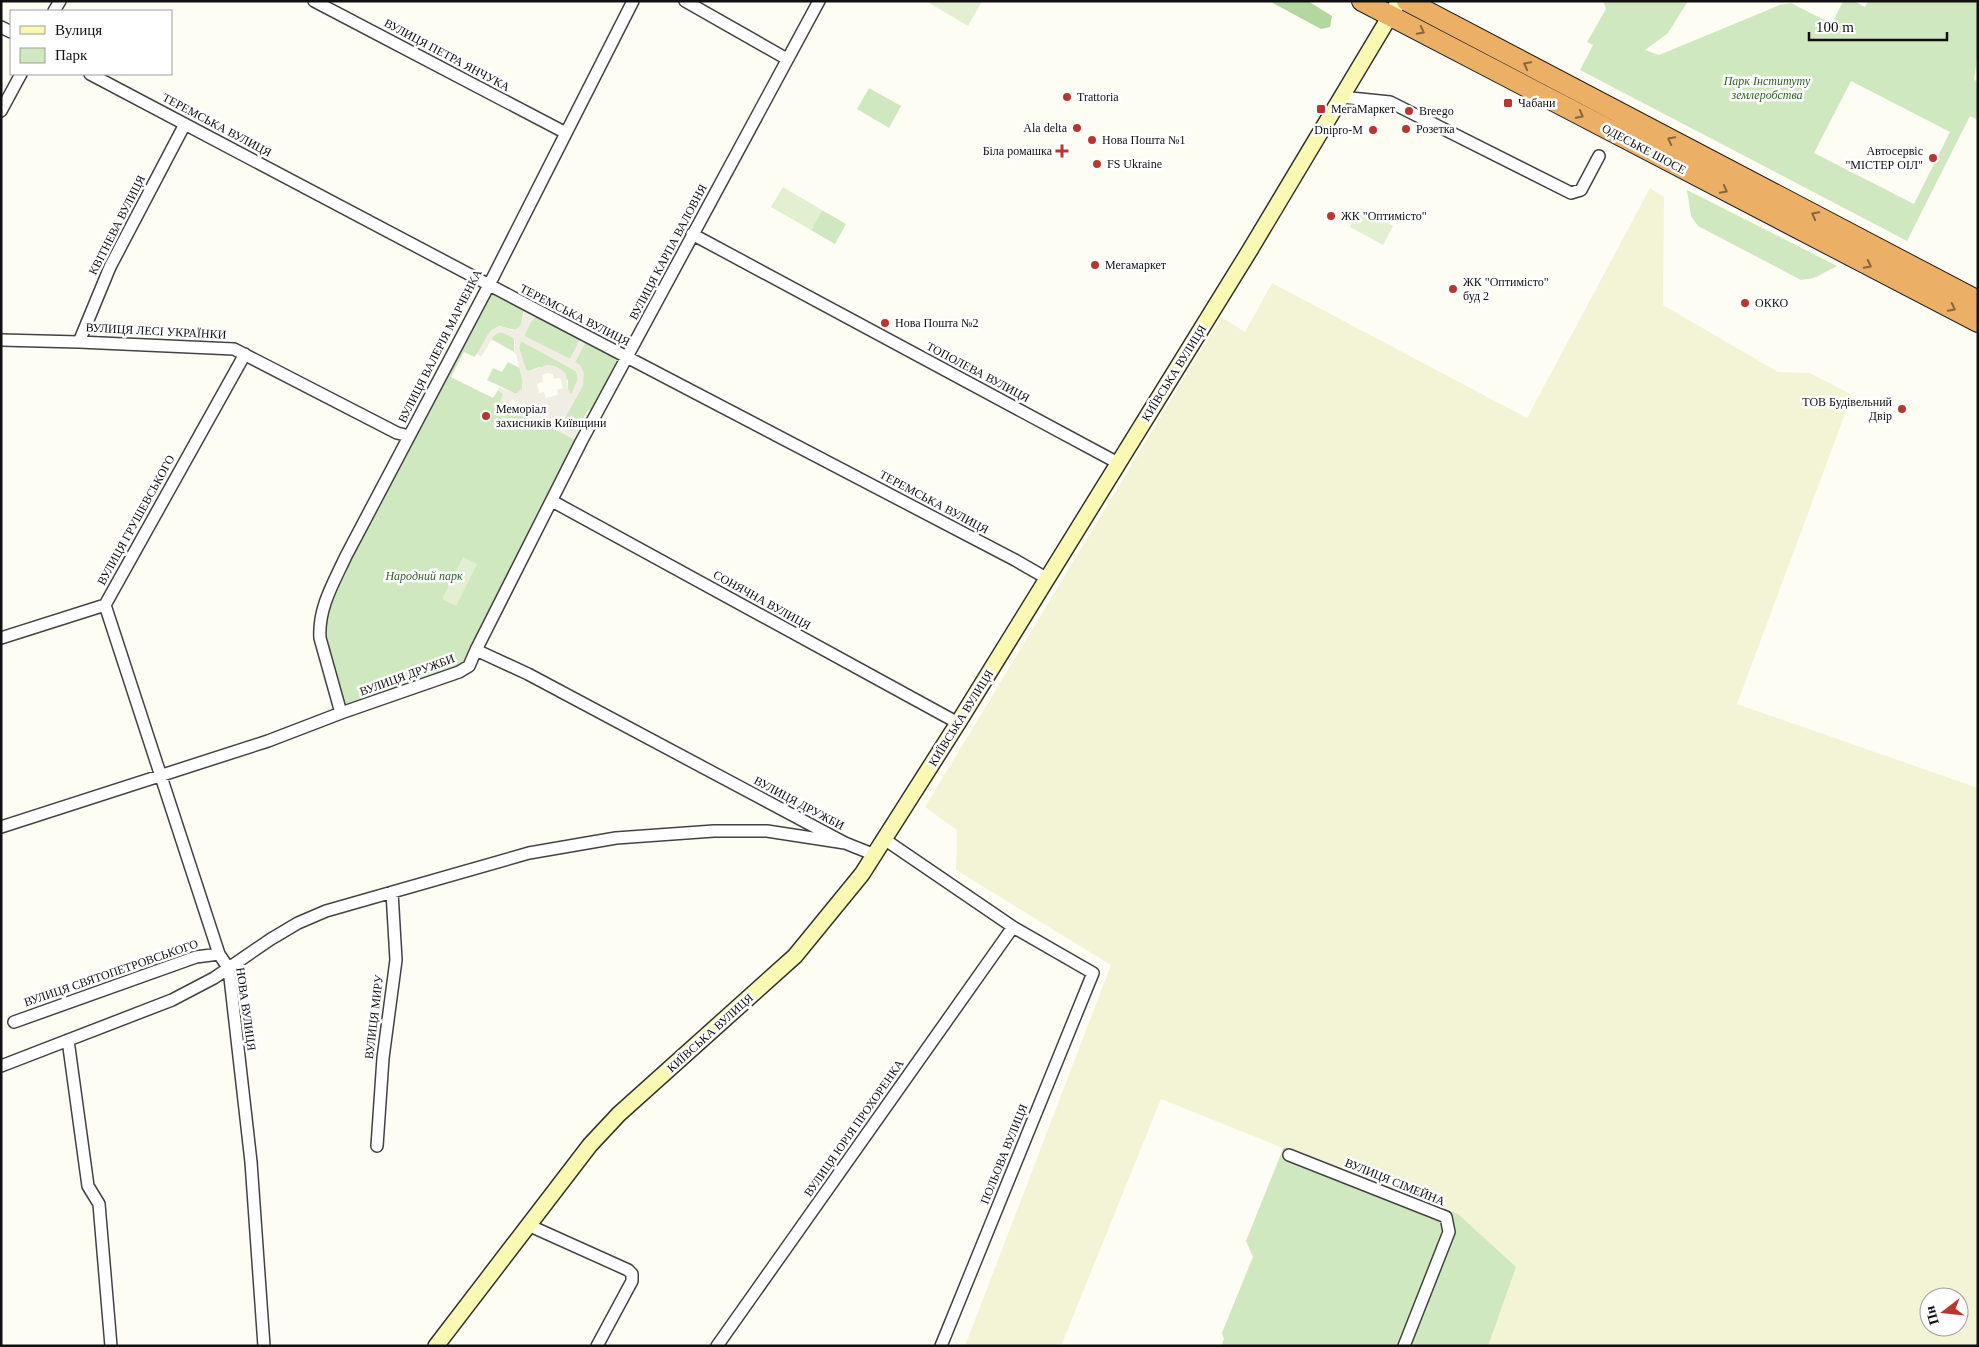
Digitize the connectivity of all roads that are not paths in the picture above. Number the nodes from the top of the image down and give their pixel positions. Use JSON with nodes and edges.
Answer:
{"nodes":[{"id":1,"x":314,"y":1,"type":"edge"},
{"id":2,"x":633,"y":1,"type":"edge"},
{"id":3,"x":685,"y":1,"type":"edge"},
{"id":4,"x":819,"y":1,"type":"edge"},
{"id":5,"x":1362,"y":1,"type":"edge"},
{"id":6,"x":1408,"y":1,"type":"edge"},
{"id":7,"x":1394,"y":8,"type":"edge"},
{"id":8,"x":787,"y":58,"type":"junction"},
{"id":9,"x":20,"y":75,"type":"edge"},
{"id":10,"x":92,"y":75,"type":"edge"},
{"id":11,"x":1341,"y":96,"type":"junction"},
{"id":12,"x":1,"y":111,"type":"edge"},
{"id":13,"x":185,"y":124,"type":"junction"},
{"id":14,"x":566,"y":133,"type":"junction"},
{"id":15,"x":1599,"y":156,"type":"dead end"},
{"id":16,"x":692,"y":234,"type":"junction"},
{"id":17,"x":488,"y":285,"type":"junction"},
{"id":18,"x":1931,"y":287,"type":"junction"},
{"id":19,"x":1978,"y":301,"type":"edge"},
{"id":20,"x":1978,"y":322,"type":"edge"},
{"id":21,"x":1,"y":340,"type":"edge"},
{"id":22,"x":79,"y":342,"type":"junction"},
{"id":23,"x":245,"y":354,"type":"junction"},
{"id":24,"x":627,"y":357,"type":"junction"},
{"id":25,"x":409,"y":436,"type":"junction"},
{"id":26,"x":1118,"y":463,"type":"junction"},
{"id":27,"x":552,"y":502,"type":"junction"},
{"id":28,"x":1048,"y":579,"type":"junction"},
{"id":29,"x":105,"y":605,"type":"junction"},
{"id":30,"x":1,"y":638,"type":"edge"},
{"id":31,"x":476,"y":650,"type":"junction"},
{"id":32,"x":341,"y":713,"type":"junction"},
{"id":33,"x":958,"y":723,"type":"junction"},
{"id":34,"x":162,"y":775,"type":"junction"},
{"id":35,"x":1,"y":827,"type":"edge"},
{"id":36,"x":884,"y":840,"type":"junction"},
{"id":37,"x":845,"y":843,"type":"junction"},
{"id":38,"x":875,"y":855,"type":"junction"},
{"id":39,"x":392,"y":892,"type":"junction"},
{"id":40,"x":1013,"y":927,"type":"junction"},
{"id":41,"x":219,"y":954,"type":"junction"},
{"id":42,"x":229,"y":969,"type":"junction"},
{"id":43,"x":14,"y":1022,"type":"dead end"},
{"id":44,"x":68,"y":1040,"type":"junction"},
{"id":45,"x":1,"y":1066,"type":"edge"},
{"id":46,"x":377,"y":1146,"type":"dead end"},
{"id":47,"x":1289,"y":1155,"type":"dead end"},
{"id":48,"x":528,"y":1225,"type":"junction"},
{"id":49,"x":111,"y":1346,"type":"edge"},
{"id":50,"x":264,"y":1346,"type":"edge"},
{"id":51,"x":436,"y":1346,"type":"edge"},
{"id":52,"x":596,"y":1346,"type":"edge"},
{"id":53,"x":717,"y":1346,"type":"edge"},
{"id":54,"x":941,"y":1346,"type":"edge"},
{"id":55,"x":1404,"y":1346,"type":"edge"}],
"edges":[{"from":1,"to":14,"type":"street","name":"ВУЛИЦЯ ПЕТРА ЯНЧУКА"},
{"from":2,"to":14,"type":"street","name":"ВУЛИЦЯ ВАЛЕРІЯ МАРЧЕНКА"},
{"from":3,"to":8,"type":"street"},
{"from":4,"to":8,"type":"street","name":"ВУЛИЦЯ КАРПА ВАЛОВНЯ"},
{"from":5,"to":7,"type":"highway","name":"ОДЕСЬКЕ ШОСЕ"},
{"from":18,"to":6,"type":"highway","name":"ОДЕСЬКЕ ШОСЕ","one_way":true},
{"from":7,"to":11,"type":"street","name":"КИЇВСЬКА ВУЛИЦЯ"},
{"from":7,"to":18,"type":"highway","name":"ОДЕСЬКЕ ШОСЕ","one_way":true},
{"from":8,"to":16,"type":"street","name":"ВУЛИЦЯ КАРПА ВАЛОВНЯ"},
{"from":9,"to":12,"type":"street"},
{"from":10,"to":13,"type":"street","name":"ТЕРЕМСЬКА ВУЛИЦЯ"},
{"from":11,"to":15,"type":"street"},
{"from":11,"to":26,"type":"street","name":"КИЇВСЬКА ВУЛИЦЯ"},
{"from":13,"to":17,"type":"street","name":"ТЕРЕМСЬКА ВУЛИЦЯ"},
{"from":13,"to":22,"type":"street","name":"КВІТНЕВА ВУЛИЦЯ"},
{"from":14,"to":17,"type":"street","name":"ВУЛИЦЯ ВАЛЕРІЯ МАРЧЕНКА"},
{"from":16,"to":24,"type":"street","name":"ВУЛИЦЯ КАРПА ВАЛОВНЯ"},
{"from":16,"to":26,"type":"street","name":"ТОПОЛЕВА ВУЛИЦЯ"},
{"from":17,"to":24,"type":"street","name":"ТЕРЕМСЬКА ВУЛИЦЯ"},
{"from":17,"to":25,"type":"street","name":"ВУЛИЦЯ ВАЛЕРІЯ МАРЧЕНКА"},
{"from":18,"to":19,"type":"highway"},
{"from":18,"to":20,"type":"highway","one_way":true},
{"from":21,"to":22,"type":"street","name":"ВУЛИЦЯ ЛЕСІ УКРАЇНКИ"},
{"from":22,"to":23,"type":"street","name":"ВУЛИЦЯ ЛЕСІ УКРАЇНКИ"},
{"from":23,"to":25,"type":"street","name":"ВУЛИЦЯ ЛЕСІ УКРАЇНКИ"},
{"from":23,"to":29,"type":"street","name":"ВУЛИЦЯ ГРУШЕВСЬКОГО"},
{"from":24,"to":27,"type":"street","name":"ВУЛИЦЯ КАРПА ВАЛОВНЯ"},
{"from":24,"to":28,"type":"street","name":"ТЕРЕМСЬКА ВУЛИЦЯ"},
{"from":25,"to":32,"type":"street","name":"ВУЛИЦЯ ВАЛЕРІЯ МАРЧЕНКА"},
{"from":26,"to":28,"type":"street","name":"КИЇВСЬКА ВУЛИЦЯ"},
{"from":27,"to":31,"type":"street","name":"ВУЛИЦЯ КАРПА ВАЛОВНЯ"},
{"from":27,"to":33,"type":"street","name":"СОНЯЧНА ВУЛИЦЯ"},
{"from":28,"to":33,"type":"street","name":"КИЇВСЬКА ВУЛИЦЯ"},
{"from":29,"to":30,"type":"street","name":"ВУЛИЦЯ ГРУШЕВСЬКОГО"},
{"from":29,"to":34,"type":"street","name":"НОВА ВУЛИЦЯ"},
{"from":31,"to":32,"type":"street","name":"ВУЛИЦЯ ДРУЖБИ"},
{"from":31,"to":37,"type":"street","name":"ВУЛИЦЯ ДРУЖБИ"},
{"from":32,"to":34,"type":"street","name":"ВУЛИЦЯ ДРУЖБИ"},
{"from":33,"to":36,"type":"street","name":"КИЇВСЬКА ВУЛИЦЯ"},
{"from":34,"to":35,"type":"street","name":"ВУЛИЦЯ ДРУЖБИ"},
{"from":34,"to":41,"type":"street","name":"НОВА ВУЛИЦЯ"},
{"from":36,"to":38,"type":"street","name":"КИЇВСЬКА ВУЛИЦЯ"},
{"from":36,"to":40,"type":"street"},
{"from":37,"to":38,"type":"street"},
{"from":37,"to":39,"type":"street"},
{"from":38,"to":48,"type":"street","name":"КИЇВСЬКА ВУЛИЦЯ"},
{"from":39,"to":42,"type":"street"},
{"from":39,"to":46,"type":"street","name":"ВУЛИЦЯ МИРУ"},
{"from":40,"to":53,"type":"street","name":"ВУЛИЦЯ ЮРІЯ ПРОХОРЕНКА"},
{"from":40,"to":54,"type":"street","name":"ПОЛЬОВА ВУЛИЦЯ"},
{"from":41,"to":42,"type":"street","name":"НОВА ВУЛИЦЯ"},
{"from":41,"to":43,"type":"street","name":"ВУЛИЦЯ СВЯТОПЕТРОВСЬКОГО"},
{"from":42,"to":44,"type":"street"},
{"from":42,"to":50,"type":"street","name":"НОВА ВУЛИЦЯ"},
{"from":44,"to":45,"type":"street"},
{"from":44,"to":49,"type":"street"},
{"from":47,"to":55,"type":"street","name":"ВУЛИЦЯ СІМЕЙНА"},
{"from":48,"to":51,"type":"street","name":"КИЇВСЬКА ВУЛИЦЯ"},
{"from":48,"to":52,"type":"street"}]}
